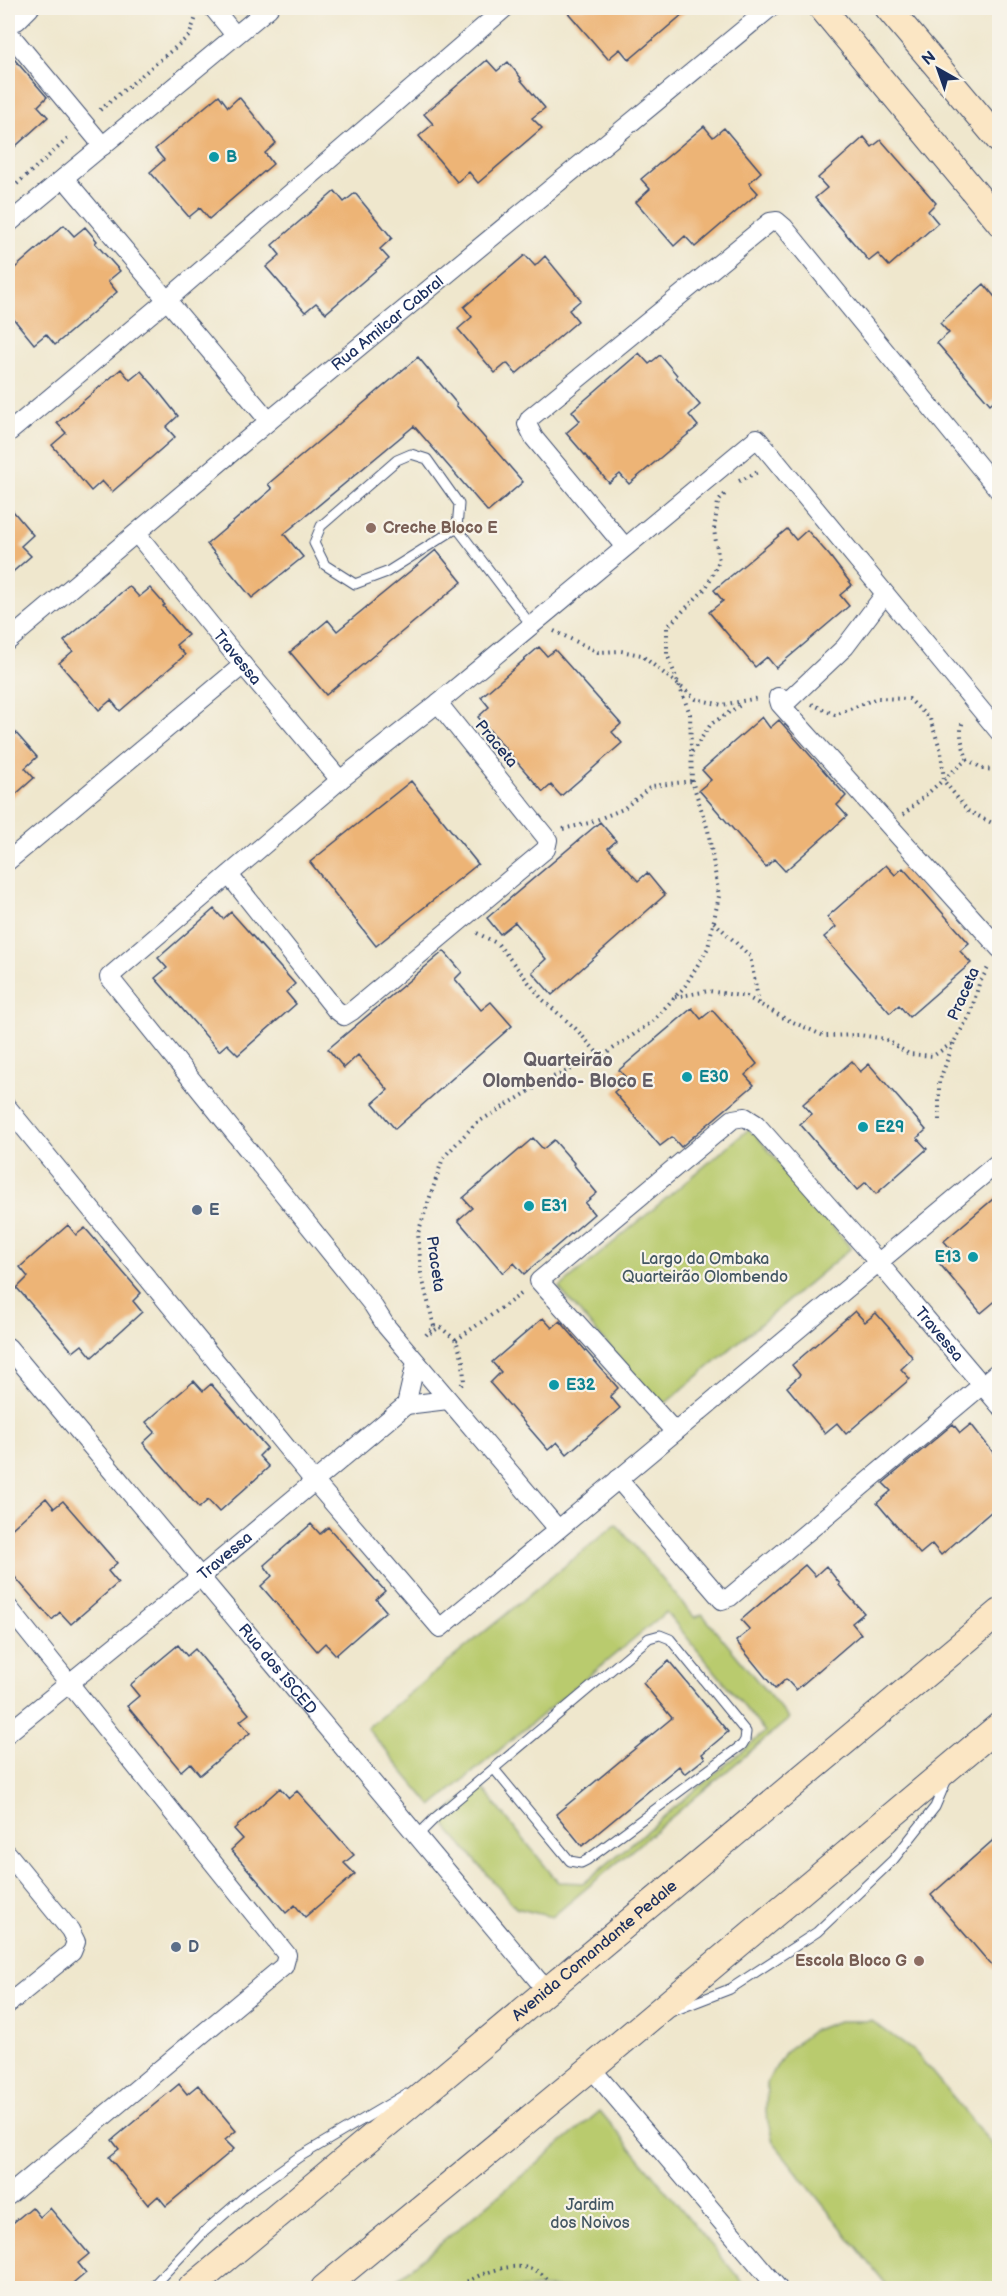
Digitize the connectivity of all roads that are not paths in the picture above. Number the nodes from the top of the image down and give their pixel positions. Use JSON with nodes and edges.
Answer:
{"nodes":[{"id":1,"x":30,"y":8,"type":"edge"},
{"id":2,"x":269,"y":8,"type":"edge"},
{"id":3,"x":505,"y":8,"type":"edge"},
{"id":4,"x":770,"y":8,"type":"edge"},
{"id":5,"x":822,"y":8,"type":"edge"},
{"id":6,"x":888,"y":8,"type":"edge"},
{"id":7,"x":206,"y":9,"type":"edge"},
{"id":8,"x":8,"y":17,"type":"edge"},
{"id":9,"x":8,"y":32,"type":"edge"},
{"id":10,"x":235,"y":35,"type":"junction"},
{"id":11,"x":999,"y":141,"type":"edge"},
{"id":12,"x":103,"y":146,"type":"junction"},
{"id":13,"x":64,"y":178,"type":"junction"},
{"id":14,"x":999,"y":223,"type":"edge"},
{"id":15,"x":8,"y":224,"type":"edge"},
{"id":16,"x":167,"y":300,"type":"junction"},
{"id":17,"x":269,"y":421,"type":"junction"},
{"id":18,"x":8,"y":433,"type":"edge"},
{"id":19,"x":997,"y":488,"type":"edge"},
{"id":20,"x":457,"y":528,"type":"junction"},
{"id":21,"x":137,"y":534,"type":"junction"},
{"id":22,"x":625,"y":547,"type":"junction"},
{"id":23,"x":885,"y":594,"type":"junction"},
{"id":24,"x":539,"y":625,"type":"junction"},
{"id":25,"x":8,"y":641,"type":"edge"},
{"id":26,"x":243,"y":665,"type":"junction"},
{"id":27,"x":438,"y":703,"type":"junction"},
{"id":28,"x":983,"y":713,"type":"edge"},
{"id":29,"x":999,"y":733,"type":"edge"},
{"id":30,"x":340,"y":780,"type":"junction"},
{"id":31,"x":8,"y":861,"type":"edge"},
{"id":32,"x":229,"y":875,"type":"junction"},
{"id":33,"x":999,"y":949,"type":"edge"},
{"id":34,"x":8,"y":1108,"type":"edge"},
{"id":35,"x":999,"y":1161,"type":"edge"},
{"id":36,"x":878,"y":1262,"type":"junction"},
{"id":37,"x":8,"y":1347,"type":"edge"},
{"id":38,"x":416,"y":1362,"type":"junction"},
{"id":39,"x":999,"y":1370,"type":"edge"},
{"id":40,"x":981,"y":1385,"type":"junction"},
{"id":41,"x":448,"y":1400,"type":"junction"},
{"id":42,"x":406,"y":1405,"type":"junction"},
{"id":43,"x":999,"y":1406,"type":"edge"},
{"id":44,"x":675,"y":1432,"type":"junction"},
{"id":45,"x":618,"y":1479,"type":"junction"},
{"id":46,"x":314,"y":1480,"type":"junction"},
{"id":47,"x":558,"y":1529,"type":"junction"},
{"id":48,"x":200,"y":1577,"type":"junction"},
{"id":49,"x":8,"y":1606,"type":"edge"},
{"id":50,"x":999,"y":1612,"type":"edge"},
{"id":51,"x":68,"y":1684,"type":"junction"},
{"id":52,"x":999,"y":1725,"type":"edge"},
{"id":53,"x":8,"y":1733,"type":"edge"},
{"id":54,"x":953,"y":1766,"type":"junction"},
{"id":55,"x":494,"y":1769,"type":"junction"},
{"id":56,"x":417,"y":1836,"type":"junction"},
{"id":57,"x":8,"y":1854,"type":"edge"},
{"id":58,"x":547,"y":1991,"type":"junction"},
{"id":59,"x":8,"y":2004,"type":"edge"},
{"id":60,"x":646,"y":2021,"type":"junction"},
{"id":61,"x":456,"y":2067,"type":"junction"},
{"id":62,"x":591,"y":2068,"type":"junction"},
{"id":63,"x":8,"y":2196,"type":"edge"},
{"id":64,"x":151,"y":2289,"type":"edge"},
{"id":65,"x":191,"y":2289,"type":"edge"},
{"id":66,"x":324,"y":2289,"type":"edge"},
{"id":67,"x":778,"y":2289,"type":"edge"}],
"edges":[{"from":1,"to":8,"type":"street"},
{"from":2,"to":10,"type":"street"},
{"from":3,"to":16,"type":"street"},
{"from":4,"to":17,"type":"street","name":"Rua Amilcar Cabral"},
{"from":5,"to":14,"type":"street"},
{"from":6,"to":11,"type":"street"},
{"from":7,"to":10,"type":"street"},
{"from":9,"to":12,"type":"street"},
{"from":10,"to":12,"type":"street"},
{"from":12,"to":13,"type":"street"},
{"from":13,"to":15,"type":"street"},
{"from":13,"to":16,"type":"street"},
{"from":16,"to":17,"type":"street"},
{"from":16,"to":18,"type":"street"},
{"from":17,"to":21,"type":"street","name":"Rua Amilcar Cabral"},
{"from":19,"to":22,"type":"street"},
{"from":20,"to":20,"type":"lane"},
{"from":20,"to":24,"type":"lane"},
{"from":21,"to":25,"type":"street","name":"Rua Amilcar Cabral"},
{"from":21,"to":26,"type":"street","name":"Travessa"},
{"from":22,"to":23,"type":"street"},
{"from":22,"to":24,"type":"street"},
{"from":23,"to":28,"type":"street"},
{"from":23,"to":33,"type":"street"},
{"from":24,"to":27,"type":"street"},
{"from":26,"to":30,"type":"street","name":"Travessa"},
{"from":26,"to":31,"type":"street"},
{"from":27,"to":30,"type":"street"},
{"from":27,"to":32,"type":"street"},
{"from":28,"to":29,"type":"street"},
{"from":30,"to":32,"type":"street"},
{"from":32,"to":38,"type":"street"},
{"from":34,"to":46,"type":"street"},
{"from":35,"to":36,"type":"street"},
{"from":36,"to":40,"type":"street","name":"Travessa"},
{"from":36,"to":44,"type":"street"},
{"from":36,"to":44,"type":"street","name":"Travessa"},
{"from":37,"to":48,"type":"street","name":"Rua dos ISCED"},
{"from":38,"to":41,"type":"street"},
{"from":38,"to":42,"type":"street"},
{"from":39,"to":40,"type":"street"},
{"from":40,"to":43,"type":"street","name":"Travessa"},
{"from":40,"to":45,"type":"street"},
{"from":41,"to":42,"type":"street"},
{"from":41,"to":47,"type":"street"},
{"from":42,"to":46,"type":"street","name":"Travessa"},
{"from":44,"to":45,"type":"street"},
{"from":45,"to":47,"type":"street"},
{"from":46,"to":47,"type":"street"},
{"from":46,"to":48,"type":"street","name":"Travessa"},
{"from":48,"to":51,"type":"street","name":"Travessa"},
{"from":48,"to":56,"type":"street","name":"Rua dos ISCED"},
{"from":49,"to":51,"type":"street"},
{"from":50,"to":58,"type":"street","name":"Avenida Comandante Pedale"},
{"from":51,"to":53,"type":"street","name":"Travessa"},
{"from":51,"to":63,"type":"street"},
{"from":52,"to":54,"type":"street"},
{"from":54,"to":60,"type":"street"},
{"from":54,"to":60,"type":"lane"},
{"from":55,"to":55,"type":"lane"},
{"from":55,"to":56,"type":"lane"},
{"from":56,"to":58,"type":"street","name":"Rua dos ISCED"},
{"from":57,"to":59,"type":"street"},
{"from":58,"to":61,"type":"street","name":"Avenida Comandante Pedale"},
{"from":60,"to":62,"type":"street"},
{"from":61,"to":64,"type":"lane"},
{"from":61,"to":65,"type":"street","name":"Avenida Comandante Pedale"},
{"from":62,"to":66,"type":"street"},
{"from":62,"to":67,"type":"street"}]}
